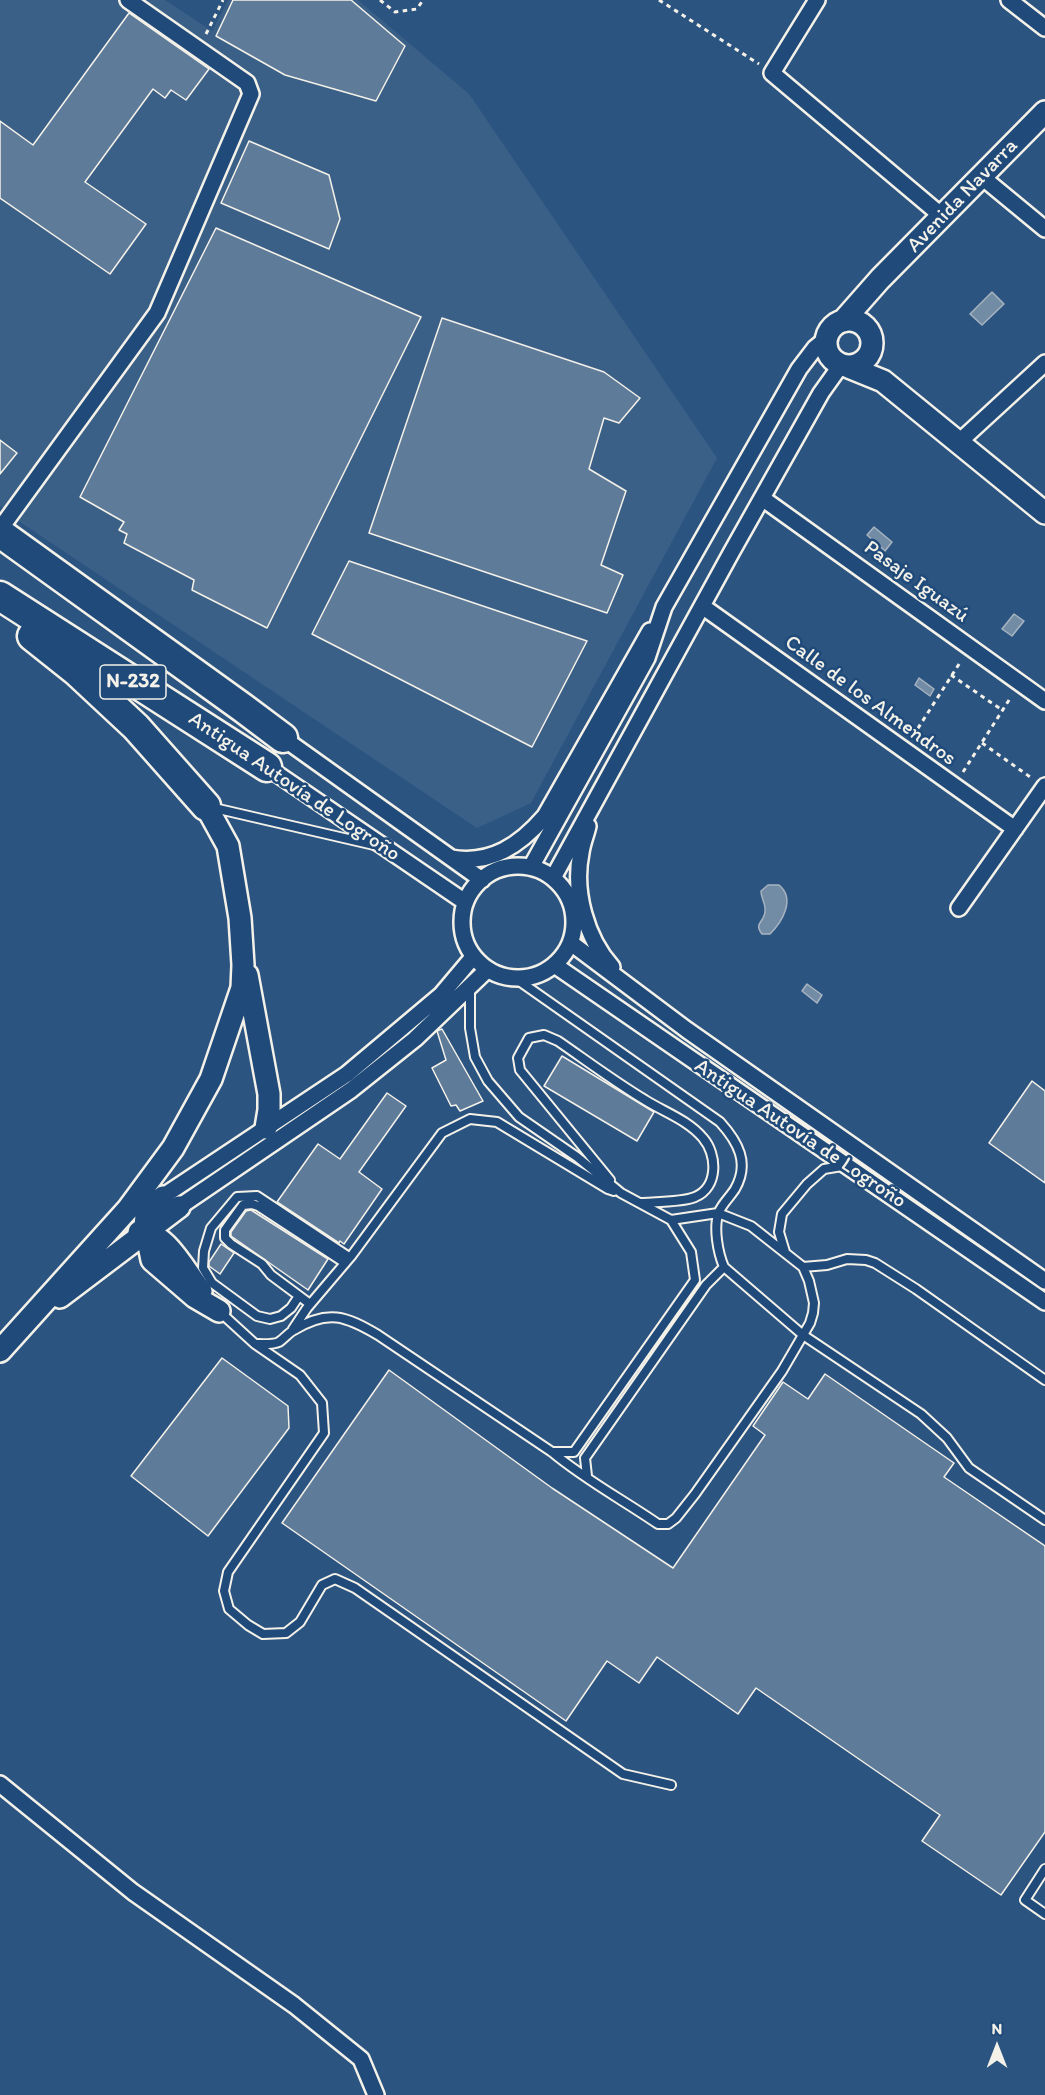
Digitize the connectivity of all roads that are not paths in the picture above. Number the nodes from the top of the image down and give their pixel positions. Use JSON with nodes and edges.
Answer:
{"nodes":[{"id":1,"x":128,"y":0,"type":"edge"},
{"id":2,"x":817,"y":0,"type":"edge"},
{"id":3,"x":1009,"y":0,"type":"edge"},
{"id":4,"x":1045,"y":28,"type":"edge"},
{"id":5,"x":1045,"y":112,"type":"edge"},
{"id":6,"x":982,"y":177,"type":"junction"},
{"id":7,"x":943,"y":217,"type":"junction"},
{"id":8,"x":1045,"y":229,"type":"edge"},
{"id":9,"x":880,"y":279,"type":"junction"},
{"id":10,"x":843,"y":321,"type":"junction"},
{"id":11,"x":826,"y":339,"type":"junction"},
{"id":12,"x":869,"y":341,"type":"junction"},
{"id":13,"x":1045,"y":363,"type":"edge"},
{"id":14,"x":844,"y":366,"type":"junction"},
{"id":15,"x":882,"y":381,"type":"junction"},
{"id":16,"x":958,"y":442,"type":"junction"},
{"id":17,"x":762,"y":498,"type":"junction"},
{"id":18,"x":1045,"y":513,"type":"edge"},
{"id":19,"x":0,"y":529,"type":"edge"},
{"id":20,"x":0,"y":533,"type":"edge"},
{"id":21,"x":0,"y":596,"type":"edge"},
{"id":22,"x":702,"y":606,"type":"junction"},
{"id":23,"x":664,"y":607,"type":"junction"},
{"id":24,"x":0,"y":610,"type":"edge"},
{"id":25,"x":1045,"y":701,"type":"edge"},
{"id":26,"x":283,"y":738,"type":"joint"},
{"id":27,"x":267,"y":767,"type":"joint"},
{"id":28,"x":1045,"y":787,"type":"edge"},
{"id":29,"x":597,"y":798,"type":"junction"},
{"id":30,"x":206,"y":806,"type":"junction"},
{"id":31,"x":1015,"y":830,"type":"junction"},
{"id":32,"x":385,"y":848,"type":"junction"},
{"id":33,"x":452,"y":858,"type":"junction"},
{"id":34,"x":531,"y":867,"type":"junction"},
{"id":35,"x":553,"y":878,"type":"junction"},
{"id":36,"x":482,"y":880,"type":"junction"},
{"id":37,"x":465,"y":902,"type":"junction"},
{"id":38,"x":959,"y":908,"type":"dead end"},
{"id":39,"x":571,"y":943,"type":"junction"},
{"id":40,"x":242,"y":948,"type":"junction"},
{"id":41,"x":473,"y":957,"type":"junction"},
{"id":42,"x":556,"y":966,"type":"junction"},
{"id":43,"x":487,"y":970,"type":"junction"},
{"id":44,"x":514,"y":978,"type":"junction"},
{"id":45,"x":626,"y":983,"type":"junction"},
{"id":46,"x":470,"y":987,"type":"junction"},
{"id":47,"x":266,"y":1128,"type":"junction"},
{"id":48,"x":848,"y":1166,"type":"junction"},
{"id":49,"x":621,"y":1192,"type":"junction"},
{"id":50,"x":171,"y":1202,"type":"junction"},
{"id":51,"x":641,"y":1203,"type":"junction"},
{"id":52,"x":718,"y":1213,"type":"junction"},
{"id":53,"x":671,"y":1220,"type":"junction"},
{"id":54,"x":146,"y":1232,"type":"junction"},
{"id":55,"x":103,"y":1236,"type":"junction"},
{"id":56,"x":172,"y":1250,"type":"junction"},
{"id":57,"x":784,"y":1252,"type":"junction"},
{"id":58,"x":116,"y":1255,"type":"junction"},
{"id":59,"x":152,"y":1260,"type":"junction"},
{"id":60,"x":347,"y":1260,"type":"junction"},
{"id":61,"x":724,"y":1267,"type":"junction"},
{"id":62,"x":803,"y":1268,"type":"junction"},
{"id":63,"x":1045,"y":1281,"type":"edge"},
{"id":64,"x":299,"y":1296,"type":"junction"},
{"id":65,"x":1045,"y":1302,"type":"edge"},
{"id":66,"x":310,"y":1304,"type":"junction"},
{"id":67,"x":219,"y":1311,"type":"junction"},
{"id":68,"x":24,"y":1324,"type":"junction"},
{"id":69,"x":292,"y":1330,"type":"junction"},
{"id":70,"x":803,"y":1335,"type":"junction"},
{"id":71,"x":255,"y":1344,"type":"junction"},
{"id":72,"x":0,"y":1351,"type":"edge"},
{"id":73,"x":1045,"y":1380,"type":"edge"},
{"id":74,"x":552,"y":1452,"type":"junction"},
{"id":75,"x":587,"y":1476,"type":"junction"},
{"id":76,"x":1045,"y":1520,"type":"edge"},
{"id":77,"x":0,"y":1784,"type":"edge"},
{"id":78,"x":670,"y":1785,"type":"dead end"},
{"id":79,"x":1045,"y":1869,"type":"edge"},
{"id":80,"x":1045,"y":1914,"type":"edge"},
{"id":81,"x":376,"y":2095,"type":"edge"}],
"edges":[{"from":1,"to":19,"type":"street"},
{"from":2,"to":7,"type":"street"},
{"from":3,"to":4,"type":"street"},
{"from":5,"to":6,"type":"street","name":"Avenida Navarra"},
{"from":6,"to":7,"type":"street","name":"Avenida Navarra"},
{"from":6,"to":8,"type":"street"},
{"from":7,"to":9,"type":"street","name":"Avenida Navarra"},
{"from":9,"to":10,"type":"street","name":"Avenida Navarra"},
{"from":9,"to":12,"type":"street"},
{"from":10,"to":11,"type":"street"},
{"from":10,"to":12,"type":"street"},
{"from":11,"to":14,"type":"street"},
{"from":11,"to":23,"type":"street"},
{"from":12,"to":14,"type":"street"},
{"from":12,"to":15,"type":"street"},
{"from":13,"to":16,"type":"street"},
{"from":14,"to":15,"type":"street"},
{"from":14,"to":17,"type":"street"},
{"from":15,"to":16,"type":"street"},
{"from":16,"to":18,"type":"street"},
{"from":17,"to":22,"type":"street"},
{"from":17,"to":25,"type":"street","name":"Pasaje Iguazú"},
{"from":20,"to":26,"type":"highway","name":"Antigua Autovía de Logroño","number":"N-232"},
{"from":21,"to":27,"type":"highway","name":"Antigua Autovía de Logroño","number":"N-232"},
{"from":22,"to":29,"type":"street"},
{"from":22,"to":31,"type":"street","name":"Calle de los Almendros"},
{"from":23,"to":33,"type":"street"},
{"from":23,"to":34,"type":"street"},
{"from":24,"to":30,"type":"highway"},
{"from":26,"to":33,"type":"street","name":"Antigua Autovía de Logroño"},
{"from":27,"to":32,"type":"street","name":"Antigua Autovía de Logroño"},
{"from":28,"to":31,"type":"street"},
{"from":29,"to":35,"type":"street"},
{"from":29,"to":45,"type":"street"},
{"from":30,"to":32,"type":"lane"},
{"from":30,"to":40,"type":"street"},
{"from":31,"to":38,"type":"street"},
{"from":32,"to":37,"type":"street","name":"Antigua Autovía de Logroño"},
{"from":33,"to":36,"type":"street","name":"Antigua Autovía de Logroño"},
{"from":34,"to":35,"type":"street"},
{"from":34,"to":36,"type":"street"},
{"from":35,"to":39,"type":"street"},
{"from":36,"to":37,"type":"street"},
{"from":37,"to":41,"type":"street"},
{"from":39,"to":42,"type":"street"},
{"from":39,"to":45,"type":"street","name":"Antigua Autovía de Logroño"},
{"from":40,"to":47,"type":"street"},
{"from":40,"to":55,"type":"street"},
{"from":41,"to":43,"type":"street"},
{"from":41,"to":47,"type":"street"},
{"from":42,"to":44,"type":"street"},
{"from":42,"to":48,"type":"street","name":"Antigua Autovía de Logroño"},
{"from":43,"to":44,"type":"street"},
{"from":43,"to":46,"type":"street"},
{"from":44,"to":52,"type":"lane"},
{"from":45,"to":63,"type":"street","name":"Antigua Autovía de Logroño"},
{"from":46,"to":49,"type":"lane"},
{"from":46,"to":50,"type":"street"},
{"from":47,"to":50,"type":"street"},
{"from":48,"to":57,"type":"lane"},
{"from":48,"to":65,"type":"street","name":"Antigua Autovía de Logroño"},
{"from":49,"to":51,"type":"lane"},
{"from":49,"to":51,"type":"lane"},
{"from":49,"to":60,"type":"lane"},
{"from":50,"to":54,"type":"street"},
{"from":50,"to":55,"type":"street"},
{"from":50,"to":56,"type":"street"},
{"from":51,"to":53,"type":"lane"},
{"from":52,"to":53,"type":"lane"},
{"from":52,"to":57,"type":"lane"},
{"from":52,"to":61,"type":"lane"},
{"from":53,"to":74,"type":"lane"},
{"from":54,"to":55,"type":"street"},
{"from":54,"to":56,"type":"street"},
{"from":54,"to":58,"type":"street"},
{"from":54,"to":59,"type":"street"},
{"from":55,"to":68,"type":"street"},
{"from":56,"to":67,"type":"street"},
{"from":57,"to":62,"type":"lane"},
{"from":58,"to":59,"type":"street"},
{"from":58,"to":68,"type":"street"},
{"from":59,"to":67,"type":"street"},
{"from":60,"to":64,"type":"lane"},
{"from":60,"to":64,"type":"lane"},
{"from":60,"to":66,"type":"lane"},
{"from":61,"to":70,"type":"lane"},
{"from":61,"to":75,"type":"lane"},
{"from":62,"to":70,"type":"lane"},
{"from":62,"to":73,"type":"lane"},
{"from":64,"to":66,"type":"lane"},
{"from":66,"to":69,"type":"lane"},
{"from":67,"to":71,"type":"lane"},
{"from":68,"to":72,"type":"street"},
{"from":69,"to":71,"type":"lane"},
{"from":69,"to":74,"type":"lane"},
{"from":70,"to":75,"type":"lane"},
{"from":70,"to":76,"type":"lane"},
{"from":71,"to":78,"type":"lane"},
{"from":74,"to":75,"type":"lane"},
{"from":77,"to":81,"type":"street"},
{"from":79,"to":80,"type":"lane"}]}
